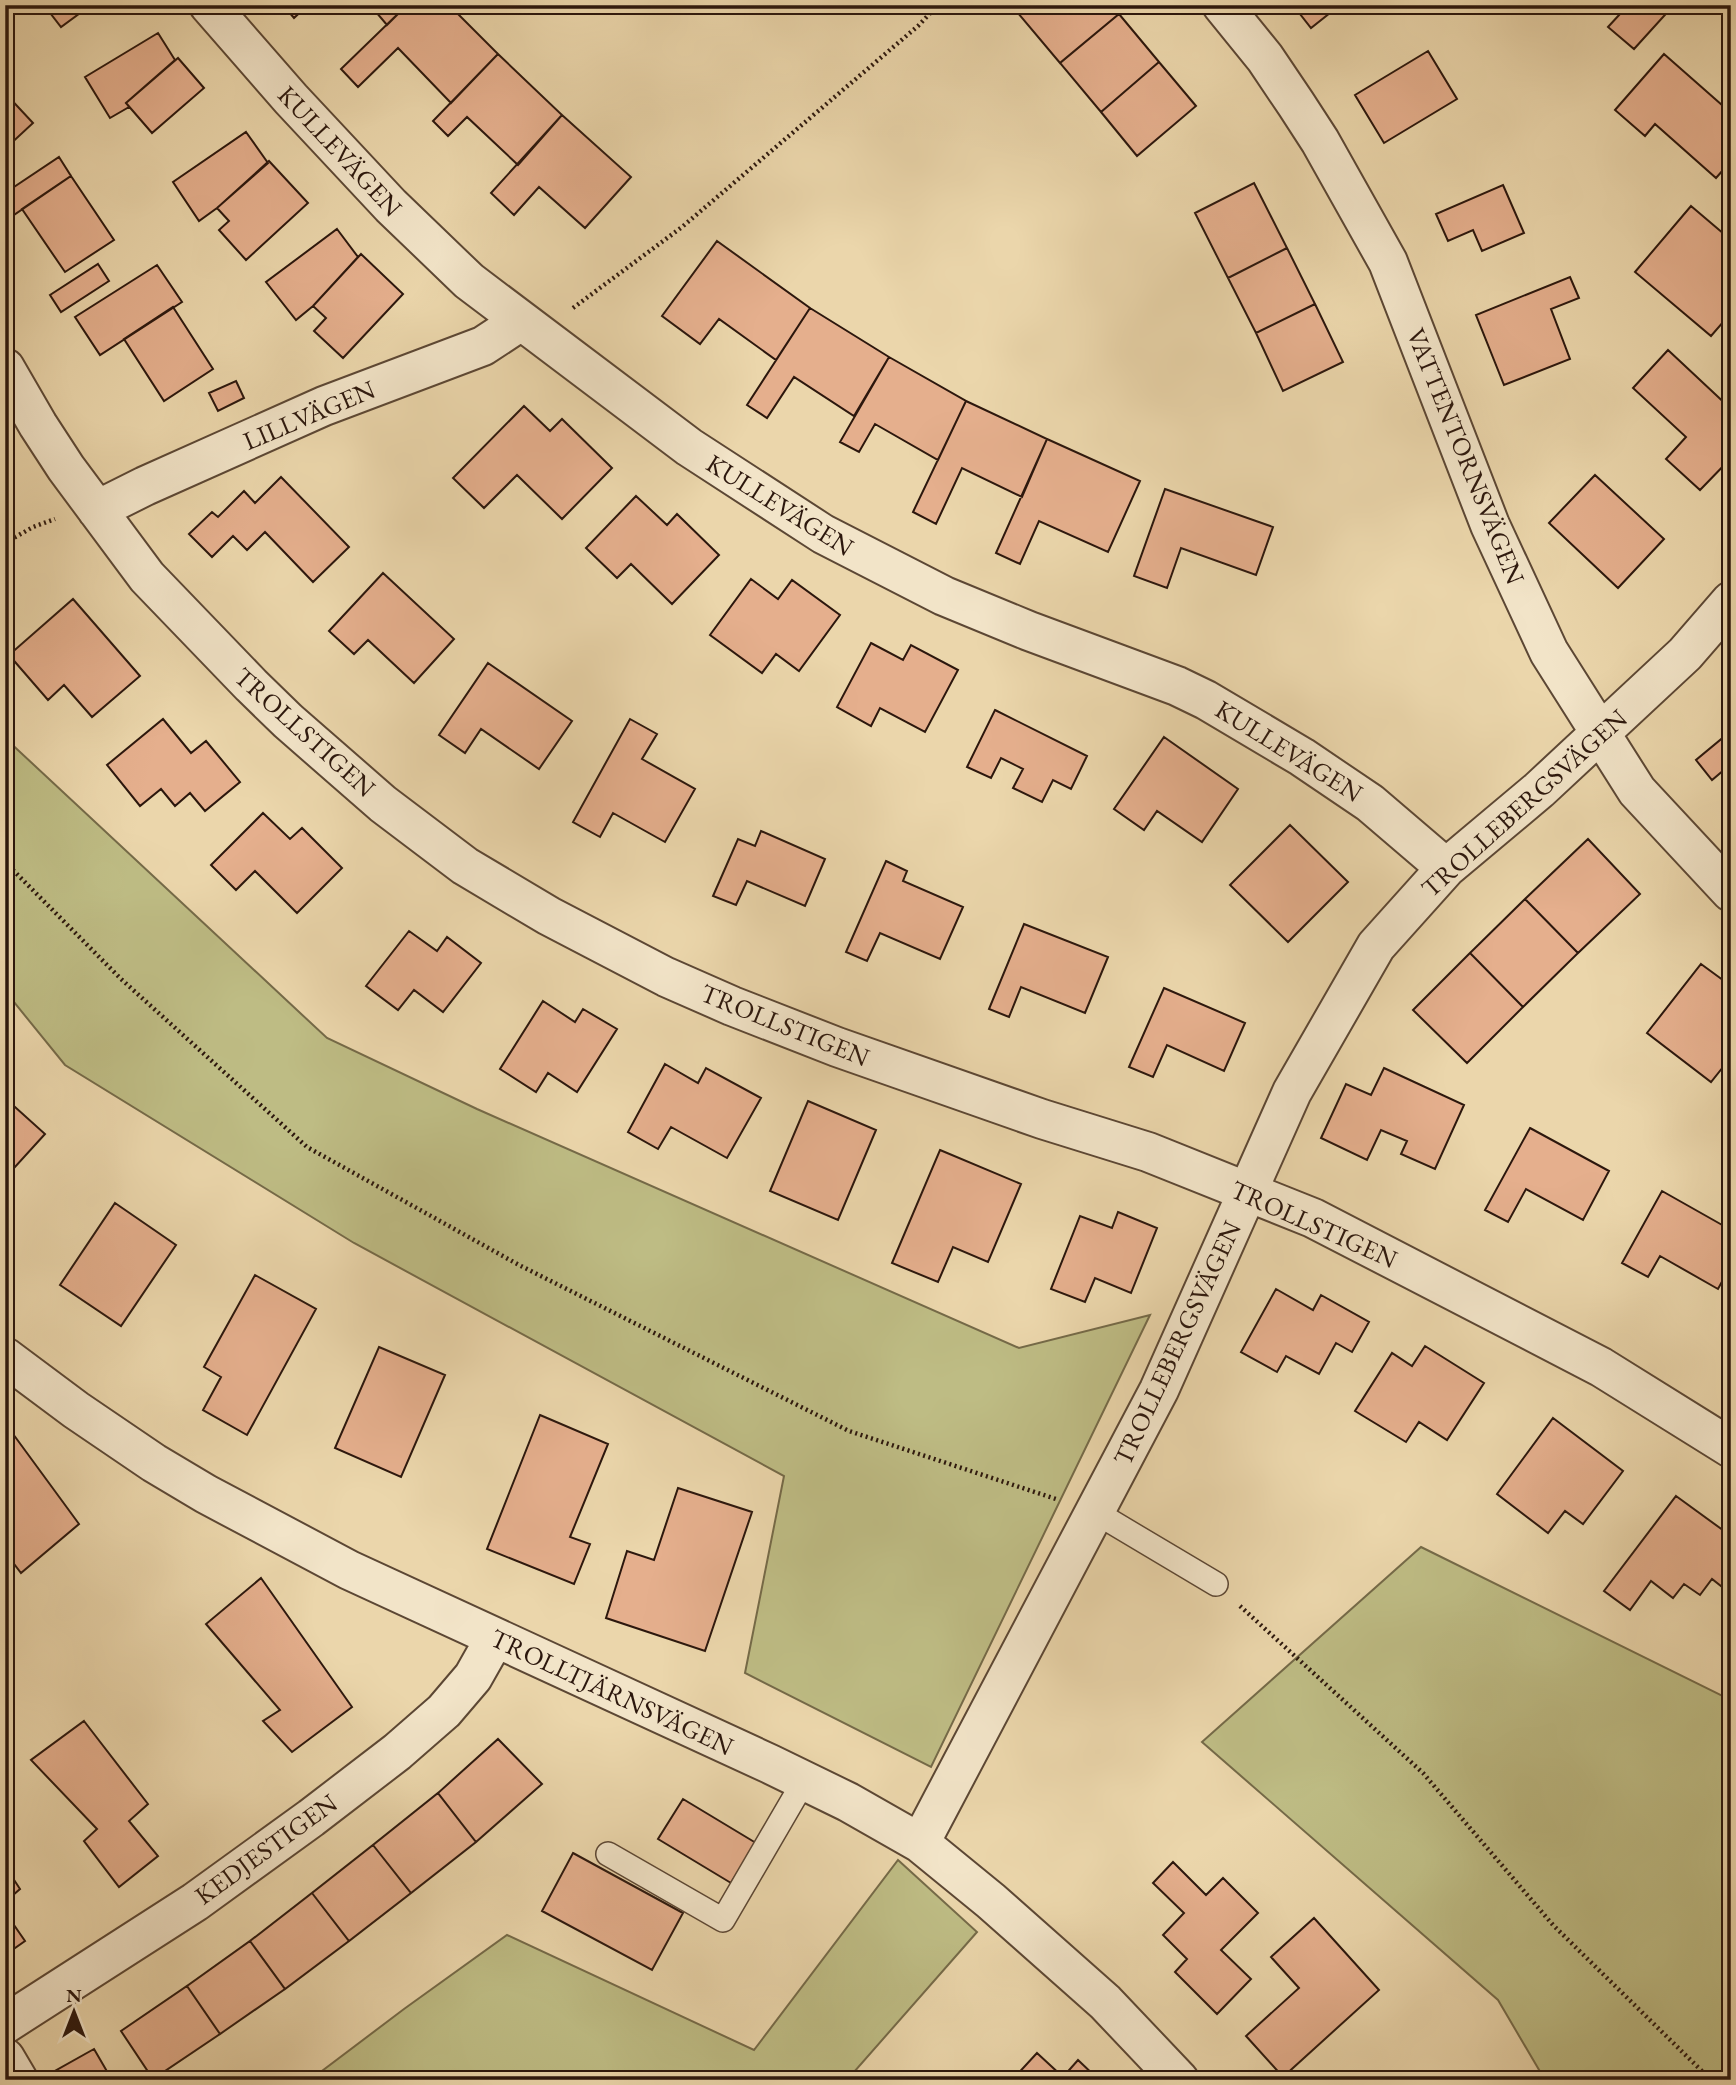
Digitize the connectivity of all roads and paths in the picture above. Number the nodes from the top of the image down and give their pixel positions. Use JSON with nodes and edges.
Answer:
{"nodes":[{"id":1,"x":209,"y":5,"type":"edge"},
{"id":2,"x":938,"y":5,"type":"edge"},
{"id":3,"x":1222,"y":5,"type":"edge"},
{"id":4,"x":522,"y":321,"type":"junction"},
{"id":5,"x":5,"y":369,"type":"edge"},
{"id":6,"x":97,"y":510,"type":"junction"},
{"id":7,"x":5,"y":543,"type":"edge"},
{"id":8,"x":1731,"y":601,"type":"edge"},
{"id":9,"x":1600,"y":733,"type":"junction"},
{"id":10,"x":5,"y":862,"type":"edge"},
{"id":11,"x":1446,"y":868,"type":"junction"},
{"id":12,"x":1731,"y":892,"type":"edge"},
{"id":13,"x":1247,"y":1193,"type":"junction"},
{"id":14,"x":5,"y":1357,"type":"edge"},
{"id":15,"x":1731,"y":1448,"type":"edge"},
{"id":16,"x":1095,"y":1512,"type":"junction"},
{"id":17,"x":1216,"y":1584,"type":"joint"},
{"id":18,"x":495,"y":1638,"type":"junction"},
{"id":19,"x":804,"y":1781,"type":"junction"},
{"id":20,"x":920,"y":1843,"type":"junction"},
{"id":21,"x":608,"y":1854,"type":"dead end"},
{"id":22,"x":5,"y":2024,"type":"edge"},
{"id":23,"x":5,"y":2058,"type":"edge"},
{"id":24,"x":18,"y":2080,"type":"edge"},
{"id":25,"x":1179,"y":2080,"type":"edge"},
{"id":26,"x":1711,"y":2080,"type":"edge"}],
"edges":[{"from":1,"to":4,"type":"street","name":"KULLEVÄGEN"},
{"from":2,"to":4,"type":"path"},
{"from":3,"to":9,"type":"street","name":"VATTENTORNSVÄGEN"},
{"from":4,"to":6,"type":"street","name":"LILLVÄGEN"},
{"from":4,"to":11,"type":"street","name":"KULLEVÄGEN"},
{"from":5,"to":6,"type":"street","name":"TROLLSTIGEN"},
{"from":6,"to":7,"type":"path"},
{"from":6,"to":13,"type":"street","name":"TROLLSTIGEN"},
{"from":8,"to":9,"type":"street","name":"TROLLEBERGSVÄGEN"},
{"from":9,"to":11,"type":"street","name":"TROLLEBERGSVÄGEN"},
{"from":9,"to":12,"type":"street","name":"VATTENTORNSVÄGEN"},
{"from":10,"to":16,"type":"path"},
{"from":11,"to":13,"type":"street","name":"TROLLEBERGSVÄGEN"},
{"from":13,"to":15,"type":"street","name":"TROLLSTIGEN"},
{"from":13,"to":16,"type":"street","name":"TROLLEBERGSVÄGEN"},
{"from":14,"to":18,"type":"street","name":"TROLLTJÄRNSVÄGEN"},
{"from":16,"to":17,"type":"lane"},
{"from":16,"to":20,"type":"street","name":"TROLLEBERGSVÄGEN"},
{"from":17,"to":26,"type":"path"},
{"from":18,"to":19,"type":"street","name":"TROLLTJÄRNSVÄGEN"},
{"from":18,"to":22,"type":"street","name":"KEDJESTIGEN"},
{"from":19,"to":20,"type":"street","name":"TROLLTJÄRNSVÄGEN"},
{"from":19,"to":21,"type":"lane"},
{"from":20,"to":25,"type":"street","name":"TROLLTJÄRNSVÄGEN"},
{"from":23,"to":24,"type":"street"}]}
